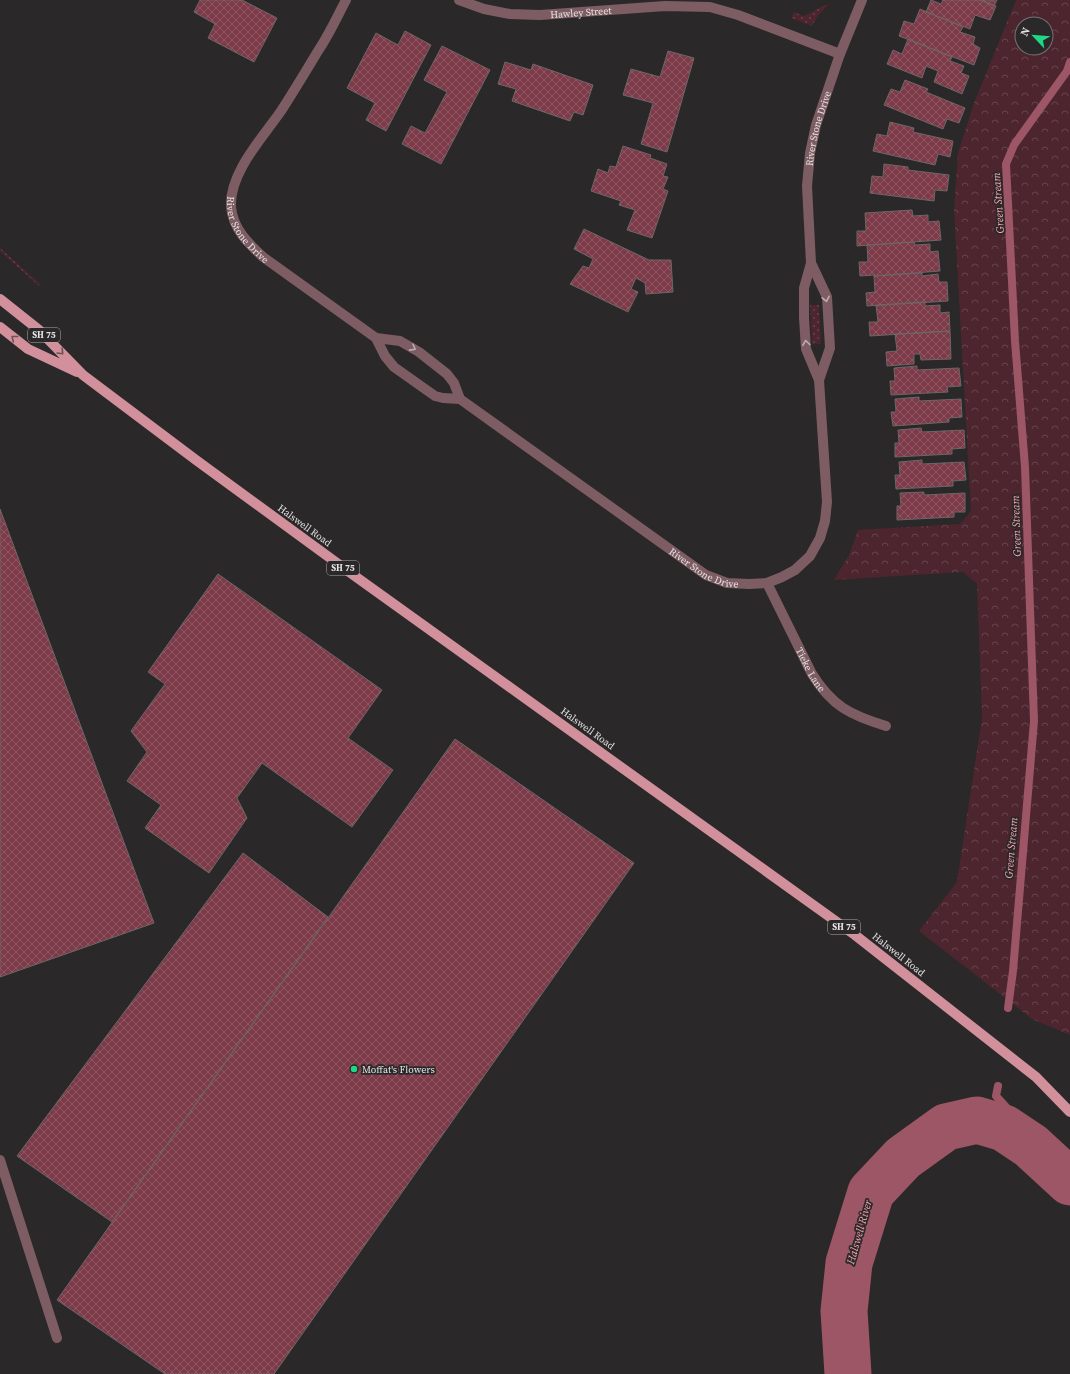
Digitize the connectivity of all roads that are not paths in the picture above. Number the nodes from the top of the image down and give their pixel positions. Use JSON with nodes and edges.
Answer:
{"nodes":[{"id":1,"x":346,"y":0,"type":"edge"},
{"id":2,"x":459,"y":0,"type":"edge"},
{"id":3,"x":862,"y":0,"type":"edge"},
{"id":4,"x":840,"y":54,"type":"junction"},
{"id":5,"x":811,"y":263,"type":"junction"},
{"id":6,"x":0,"y":299,"type":"edge"},
{"id":7,"x":0,"y":327,"type":"edge"},
{"id":8,"x":376,"y":338,"type":"junction"},
{"id":9,"x":83,"y":375,"type":"junction"},
{"id":10,"x":819,"y":380,"type":"junction"},
{"id":11,"x":460,"y":399,"type":"junction"},
{"id":12,"x":767,"y":583,"type":"junction"},
{"id":13,"x":886,"y":726,"type":"dead end"},
{"id":14,"x":1070,"y":1112,"type":"edge"},
{"id":15,"x":0,"y":1160,"type":"edge"},
{"id":16,"x":56,"y":1338,"type":"dead end"}],
"edges":[{"from":1,"to":8,"type":"street","name":"River Stone Drive"},
{"from":2,"to":4,"type":"street","name":"Hawley Street"},
{"from":3,"to":4,"type":"street","name":"River Stone Drive"},
{"from":4,"to":5,"type":"street","name":"River Stone Drive"},
{"from":10,"to":5,"type":"street","name":"River Stone Drive","one_way":true},
{"from":5,"to":10,"type":"street","name":"River Stone Drive","one_way":true},
{"from":6,"to":9,"type":"main road","name":"Halswell Road","number":"SH 75","one_way":true},
{"from":9,"to":7,"type":"main road","name":"Halswell Road","number":"SH 75","one_way":true},
{"from":8,"to":11,"type":"street","name":"River Stone Drive"},
{"from":8,"to":11,"type":"street","name":"River Stone Drive","one_way":true},
{"from":9,"to":14,"type":"main road","name":"Halswell Road","number":"SH 75"},
{"from":10,"to":12,"type":"street","name":"River Stone Drive"},
{"from":11,"to":12,"type":"street","name":"River Stone Drive"},
{"from":12,"to":13,"type":"street","name":"Tieke Lane"},
{"from":15,"to":16,"type":"street"}]}
